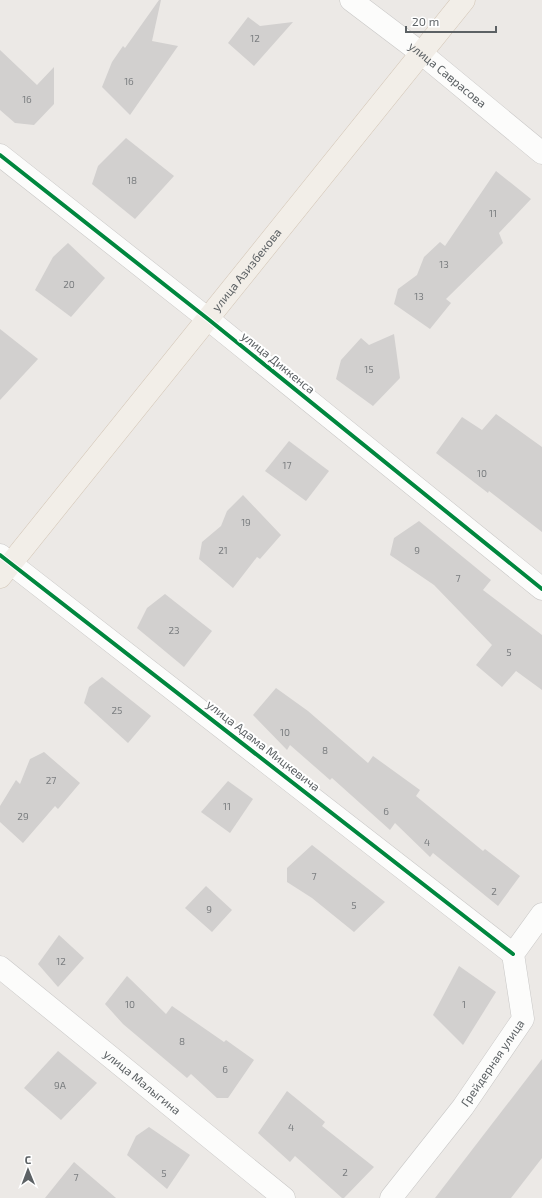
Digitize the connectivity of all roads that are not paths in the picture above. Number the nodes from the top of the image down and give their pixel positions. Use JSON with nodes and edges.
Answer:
{"nodes":[{"id":1,"x":351,"y":0,"type":"edge"},
{"id":2,"x":464,"y":0,"type":"edge"},
{"id":3,"x":421,"y":53,"type":"junction"},
{"id":4,"x":542,"y":153,"type":"edge"},
{"id":5,"x":0,"y":155,"type":"edge"},
{"id":6,"x":208,"y":319,"type":"junction"},
{"id":7,"x":4,"y":565,"type":"edge"},
{"id":8,"x":542,"y":589,"type":"edge"},
{"id":9,"x":542,"y":914,"type":"edge"},
{"id":10,"x":513,"y":954,"type":"junction"},
{"id":11,"x":0,"y":967,"type":"edge"},
{"id":12,"x":284,"y":1198,"type":"edge"},
{"id":13,"x":391,"y":1198,"type":"edge"}],
"edges":[{"from":1,"to":3,"type":"street","name":"улица Саврасова"},
{"from":2,"to":3,"type":"main road","name":"улица Азизбекова"},
{"from":3,"to":4,"type":"street","name":"улица Саврасова"},
{"from":3,"to":6,"type":"main road","name":"улица Азизбекова"},
{"from":5,"to":6,"type":"street","name":"улица Диккенса"},
{"from":6,"to":7,"type":"main road","name":"улица Азизбекова"},
{"from":6,"to":8,"type":"street","name":"улица Диккенса"},
{"from":7,"to":10,"type":"street","name":"улица Адама Мицкевича"},
{"from":9,"to":10,"type":"street"},
{"from":10,"to":13,"type":"street","name":"Грейдерная улица"},
{"from":11,"to":12,"type":"street","name":"улица Малыгина"}]}
